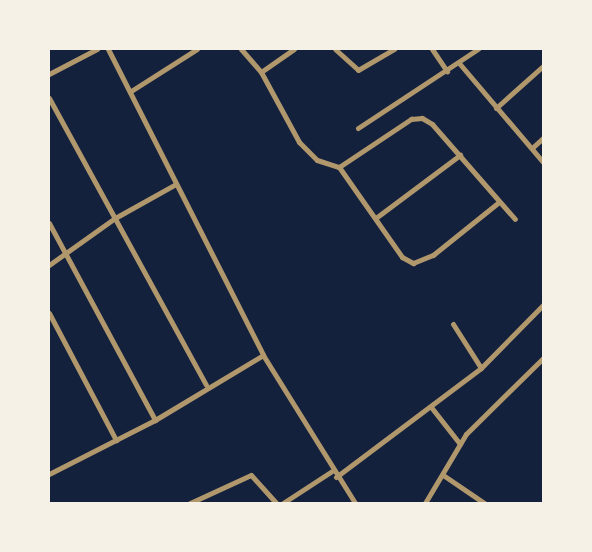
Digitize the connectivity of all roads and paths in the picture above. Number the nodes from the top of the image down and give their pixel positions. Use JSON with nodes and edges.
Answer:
{"nodes":[{"id":1,"x":97,"y":49,"type":"edge"},
{"id":2,"x":108,"y":49,"type":"edge"},
{"id":3,"x":197,"y":49,"type":"edge"},
{"id":4,"x":242,"y":49,"type":"edge"},
{"id":5,"x":294,"y":49,"type":"edge"},
{"id":6,"x":335,"y":49,"type":"edge"},
{"id":7,"x":394,"y":49,"type":"edge"},
{"id":8,"x":432,"y":49,"type":"edge"},
{"id":9,"x":478,"y":49,"type":"edge"},
{"id":10,"x":459,"y":63,"type":"junction"},
{"id":11,"x":543,"y":66,"type":"edge"},
{"id":12,"x":447,"y":71,"type":"junction"},
{"id":13,"x":260,"y":72,"type":"junction"},
{"id":14,"x":49,"y":74,"type":"edge"},
{"id":15,"x":132,"y":91,"type":"junction"},
{"id":16,"x":49,"y":98,"type":"edge"},
{"id":17,"x":496,"y":108,"type":"junction"},
{"id":18,"x":358,"y":128,"type":"dead end"},
{"id":19,"x":543,"y":138,"type":"edge"},
{"id":20,"x":532,"y":148,"type":"junction"},
{"id":21,"x":460,"y":155,"type":"junction"},
{"id":22,"x":543,"y":162,"type":"edge"},
{"id":23,"x":339,"y":166,"type":"junction"},
{"id":24,"x":174,"y":185,"type":"junction"},
{"id":25,"x":499,"y":202,"type":"junction"},
{"id":26,"x":377,"y":217,"type":"junction"},
{"id":27,"x":115,"y":218,"type":"junction"},
{"id":28,"x":515,"y":219,"type":"dead end"},
{"id":29,"x":49,"y":222,"type":"edge"},
{"id":30,"x":65,"y":255,"type":"junction"},
{"id":31,"x":49,"y":265,"type":"edge"},
{"id":32,"x":543,"y":305,"type":"edge"},
{"id":33,"x":49,"y":313,"type":"edge"},
{"id":34,"x":453,"y":324,"type":"dead end"},
{"id":35,"x":263,"y":355,"type":"junction"},
{"id":36,"x":543,"y":358,"type":"edge"},
{"id":37,"x":481,"y":368,"type":"junction"},
{"id":38,"x":206,"y":386,"type":"junction"},
{"id":39,"x":431,"y":407,"type":"junction"},
{"id":40,"x":155,"y":420,"type":"junction"},
{"id":41,"x":116,"y":440,"type":"junction"},
{"id":42,"x":460,"y":444,"type":"junction"},
{"id":43,"x":332,"y":471,"type":"junction"},
{"id":44,"x":49,"y":474,"type":"edge"},
{"id":45,"x":443,"y":475,"type":"junction"},
{"id":46,"x":336,"y":477,"type":"junction"},
{"id":47,"x":197,"y":502,"type":"edge"},
{"id":48,"x":190,"y":503,"type":"edge"},
{"id":49,"x":276,"y":503,"type":"edge"},
{"id":50,"x":284,"y":503,"type":"edge"},
{"id":51,"x":355,"y":503,"type":"edge"},
{"id":52,"x":425,"y":503,"type":"edge"},
{"id":53,"x":484,"y":503,"type":"edge"}],
"edges":[{"from":1,"to":14,"type":"street"},
{"from":2,"to":15,"type":"street"},
{"from":3,"to":15,"type":"street"},
{"from":4,"to":13,"type":"street"},
{"from":5,"to":13,"type":"street"},
{"from":6,"to":7,"type":"street"},
{"from":8,"to":12,"type":"street"},
{"from":9,"to":10,"type":"street"},
{"from":10,"to":12,"type":"street"},
{"from":10,"to":17,"type":"street"},
{"from":11,"to":17,"type":"street"},
{"from":12,"to":18,"type":"street"},
{"from":13,"to":23,"type":"street"},
{"from":15,"to":24,"type":"street"},
{"from":16,"to":27,"type":"street"},
{"from":17,"to":20,"type":"street"},
{"from":19,"to":20,"type":"street"},
{"from":20,"to":22,"type":"street"},
{"from":21,"to":23,"type":"street"},
{"from":21,"to":25,"type":"street"},
{"from":21,"to":26,"type":"street"},
{"from":23,"to":26,"type":"street"},
{"from":24,"to":27,"type":"street"},
{"from":24,"to":35,"type":"street"},
{"from":25,"to":26,"type":"street"},
{"from":25,"to":28,"type":"street"},
{"from":27,"to":30,"type":"street"},
{"from":27,"to":38,"type":"street"},
{"from":29,"to":30,"type":"street"},
{"from":30,"to":31,"type":"street"},
{"from":30,"to":40,"type":"street"},
{"from":32,"to":37,"type":"street"},
{"from":33,"to":41,"type":"street"},
{"from":34,"to":37,"type":"street"},
{"from":35,"to":38,"type":"street"},
{"from":35,"to":43,"type":"street"},
{"from":36,"to":42,"type":"street"},
{"from":37,"to":39,"type":"street"},
{"from":38,"to":40,"type":"street"},
{"from":39,"to":42,"type":"street"},
{"from":39,"to":46,"type":"street"},
{"from":40,"to":41,"type":"street"},
{"from":41,"to":44,"type":"street"},
{"from":42,"to":45,"type":"street"},
{"from":43,"to":46,"type":"street"},
{"from":43,"to":50,"type":"street"},
{"from":45,"to":52,"type":"street"},
{"from":45,"to":53,"type":"street"},
{"from":46,"to":51,"type":"street"},
{"from":47,"to":48,"type":"street"},
{"from":47,"to":49,"type":"street"}]}
